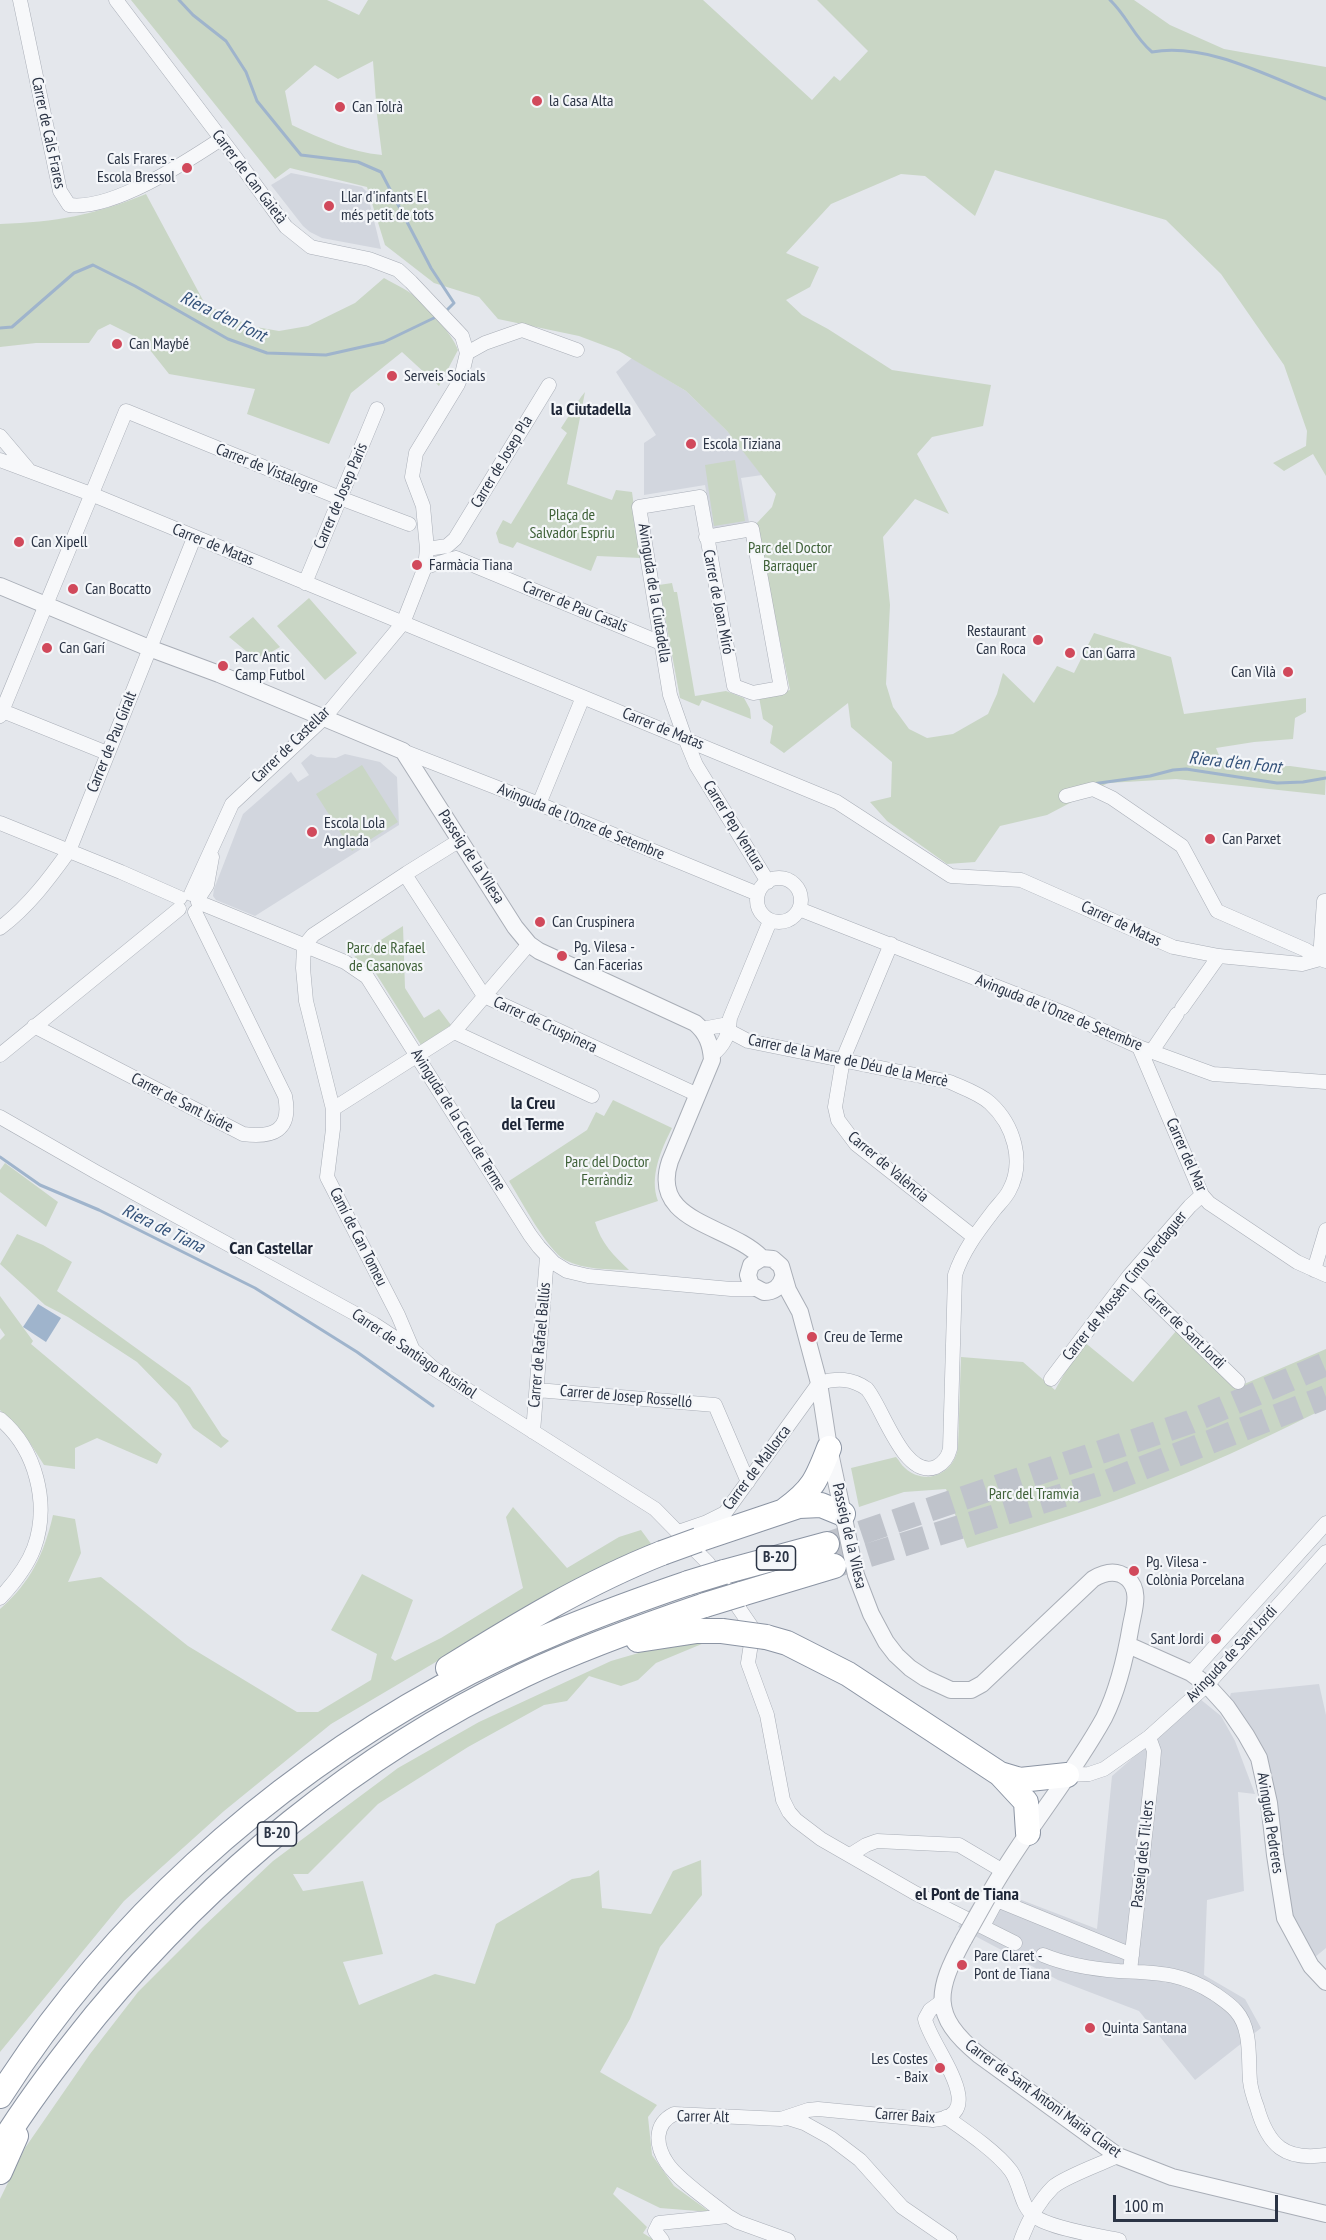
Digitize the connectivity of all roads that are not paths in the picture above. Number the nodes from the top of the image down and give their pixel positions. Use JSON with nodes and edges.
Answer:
{"nodes":[{"id":1,"x":20,"y":0,"type":"edge"},
{"id":2,"x":116,"y":0,"type":"edge"},
{"id":3,"x":221,"y":139,"type":"junction"},
{"id":4,"x":577,"y":350,"type":"dead end"},
{"id":5,"x":467,"y":353,"type":"junction"},
{"id":6,"x":549,"y":385,"type":"dead end"},
{"id":7,"x":377,"y":410,"type":"dead end"},
{"id":8,"x":0,"y":436,"type":"edge"},
{"id":9,"x":0,"y":460,"type":"edge"},
{"id":10,"x":29,"y":471,"type":"junction"},
{"id":11,"x":91,"y":494,"type":"junction"},
{"id":12,"x":700,"y":497,"type":"joint"},
{"id":13,"x":340,"y":498,"type":"junction"},
{"id":14,"x":409,"y":524,"type":"dead end"},
{"id":15,"x":706,"y":537,"type":"junction"},
{"id":16,"x":194,"y":538,"type":"junction"},
{"id":17,"x":451,"y":542,"type":"junction"},
{"id":18,"x":427,"y":549,"type":"junction"},
{"id":19,"x":449,"y":560,"type":"junction"},
{"id":20,"x":425,"y":567,"type":"junction"},
{"id":21,"x":305,"y":583,"type":"junction"},
{"id":22,"x":0,"y":586,"type":"edge"},
{"id":23,"x":45,"y":604,"type":"junction"},
{"id":24,"x":403,"y":622,"type":"junction"},
{"id":25,"x":661,"y":643,"type":"junction"},
{"id":26,"x":149,"y":648,"type":"junction"},
{"id":27,"x":584,"y":697,"type":"junction"},
{"id":28,"x":1,"y":713,"type":"edge"},
{"id":29,"x":324,"y":718,"type":"junction"},
{"id":30,"x":685,"y":738,"type":"junction"},
{"id":31,"x":403,"y":751,"type":"junction"},
{"id":32,"x":107,"y":753,"type":"junction"},
{"id":33,"x":1066,"y":796,"type":"dead end"},
{"id":34,"x":539,"y":804,"type":"junction"},
{"id":35,"x":0,"y":824,"type":"edge"},
{"id":36,"x":460,"y":840,"type":"junction"},
{"id":37,"x":69,"y":851,"type":"junction"},
{"id":38,"x":407,"y":873,"type":"junction"},
{"id":39,"x":768,"y":882,"type":"junction"},
{"id":40,"x":758,"y":894,"type":"junction"},
{"id":41,"x":1326,"y":901,"type":"edge"},
{"id":42,"x":190,"y":903,"type":"junction"},
{"id":43,"x":799,"y":909,"type":"junction"},
{"id":44,"x":770,"y":921,"type":"junction"},
{"id":45,"x":0,"y":928,"type":"edge"},
{"id":46,"x":529,"y":944,"type":"junction"},
{"id":47,"x":891,"y":945,"type":"junction"},
{"id":48,"x":304,"y":946,"type":"junction"},
{"id":49,"x":1219,"y":956,"type":"junction"},
{"id":50,"x":1323,"y":960,"type":"edge"},
{"id":51,"x":484,"y":996,"type":"junction"},
{"id":52,"x":728,"y":1025,"type":"junction"},
{"id":53,"x":34,"y":1026,"type":"junction"},
{"id":54,"x":454,"y":1032,"type":"junction"},
{"id":55,"x":707,"y":1040,"type":"junction"},
{"id":56,"x":1146,"y":1049,"type":"junction"},
{"id":57,"x":0,"y":1055,"type":"edge"},
{"id":58,"x":417,"y":1056,"type":"junction"},
{"id":59,"x":843,"y":1059,"type":"junction"},
{"id":60,"x":1326,"y":1082,"type":"edge"},
{"id":61,"x":698,"y":1095,"type":"junction"},
{"id":62,"x":592,"y":1096,"type":"dead end"},
{"id":63,"x":333,"y":1109,"type":"junction"},
{"id":64,"x":0,"y":1117,"type":"edge"},
{"id":65,"x":1202,"y":1195,"type":"junction"},
{"id":66,"x":1326,"y":1230,"type":"edge"},
{"id":67,"x":974,"y":1236,"type":"junction"},
{"id":68,"x":547,"y":1257,"type":"junction"},
{"id":69,"x":1320,"y":1272,"type":"edge"},
{"id":70,"x":757,"y":1276,"type":"junction"},
{"id":71,"x":1129,"y":1276,"type":"junction"},
{"id":72,"x":783,"y":1277,"type":"junction"},
{"id":73,"x":801,"y":1319,"type":"junction"},
{"id":74,"x":412,"y":1348,"type":"junction"},
{"id":75,"x":1051,"y":1379,"type":"dead end"},
{"id":76,"x":1238,"y":1382,"type":"dead end"},
{"id":77,"x":819,"y":1383,"type":"junction"},
{"id":78,"x":537,"y":1390,"type":"junction"},
{"id":79,"x":0,"y":1419,"type":"edge"},
{"id":80,"x":533,"y":1432,"type":"junction"},
{"id":81,"x":830,"y":1448,"type":"junction"},
{"id":82,"x":748,"y":1482,"type":"junction"},
{"id":83,"x":782,"y":1512,"type":"junction"},
{"id":84,"x":843,"y":1514,"type":"junction"},
{"id":85,"x":1326,"y":1523,"type":"edge"},
{"id":86,"x":688,"y":1536,"type":"junction"},
{"id":87,"x":1326,"y":1552,"type":"edge"},
{"id":88,"x":0,"y":1598,"type":"edge"},
{"id":89,"x":1128,"y":1645,"type":"junction"},
{"id":90,"x":585,"y":1648,"type":"junction"},
{"id":91,"x":1191,"y":1674,"type":"junction"},
{"id":92,"x":1207,"y":1685,"type":"junction"},
{"id":93,"x":1149,"y":1737,"type":"junction"},
{"id":94,"x":356,"y":1739,"type":"junction"},
{"id":95,"x":1000,"y":1774,"type":"junction"},
{"id":96,"x":1067,"y":1775,"type":"junction"},
{"id":97,"x":1028,"y":1833,"type":"junction"},
{"id":98,"x":850,"y":1855,"type":"junction"},
{"id":99,"x":1003,"y":1871,"type":"junction"},
{"id":100,"x":983,"y":1926,"type":"junction"},
{"id":101,"x":1015,"y":1942,"type":"dead end"},
{"id":102,"x":1043,"y":1955,"type":"dead end"},
{"id":103,"x":1132,"y":1955,"type":"junction"},
{"id":104,"x":1130,"y":1971,"type":"junction"},
{"id":105,"x":1326,"y":1982,"type":"edge"},
{"id":106,"x":941,"y":2002,"type":"junction"},
{"id":107,"x":8,"y":2080,"type":"edge"},
{"id":108,"x":0,"y":2096,"type":"edge"},
{"id":109,"x":33,"y":2098,"type":"junction"},
{"id":110,"x":826,"y":2109,"type":"junction"},
{"id":111,"x":946,"y":2117,"type":"junction"},
{"id":112,"x":788,"y":2118,"type":"junction"},
{"id":113,"x":818,"y":2130,"type":"junction"},
{"id":114,"x":0,"y":2147,"type":"edge"},
{"id":115,"x":1326,"y":2155,"type":"edge"},
{"id":116,"x":1118,"y":2156,"type":"junction"},
{"id":117,"x":0,"y":2172,"type":"edge"},
{"id":118,"x":1326,"y":2214,"type":"edge"},
{"id":119,"x":1032,"y":2215,"type":"junction"},
{"id":120,"x":728,"y":2216,"type":"junction"},
{"id":121,"x":1097,"y":2237,"type":"edge"},
{"id":122,"x":662,"y":2240,"type":"edge"},
{"id":123,"x":788,"y":2240,"type":"edge"},
{"id":124,"x":950,"y":2240,"type":"edge"},
{"id":125,"x":1021,"y":2240,"type":"edge"},
{"id":126,"x":1119,"y":2240,"type":"edge"}],
"edges":[{"from":1,"to":3,"type":"street","name":"Carrer de Cals Frares"},
{"from":2,"to":3,"type":"street","name":"Carrer de Can Gaietà"},
{"from":3,"to":5,"type":"street","name":"Carrer de Can Gaietà"},
{"from":4,"to":5,"type":"street"},
{"from":5,"to":18,"type":"street","name":"Carrer de Castellar"},
{"from":6,"to":17,"type":"street","name":"Carrer de Josep Pla"},
{"from":7,"to":13,"type":"street","name":"Carrer de Josep Paris"},
{"from":8,"to":10,"type":"street"},
{"from":9,"to":10,"type":"street","name":"Carrer de Matas"},
{"from":10,"to":11,"type":"street","name":"Carrer de Matas"},
{"from":11,"to":13,"type":"street","name":"Carrer de Vistalegre"},
{"from":11,"to":16,"type":"street","name":"Carrer de Matas"},
{"from":11,"to":23,"type":"street"},
{"from":12,"to":15,"type":"street","name":"Carrer de Joan Miró"},
{"from":12,"to":25,"type":"street","name":"Avinguda de la Ciutadella"},
{"from":13,"to":14,"type":"street","name":"Carrer de Vistalegre"},
{"from":13,"to":21,"type":"street","name":"Carrer de Josep Paris"},
{"from":15,"to":15,"type":"street","name":"Carrer de Joan Miró"},
{"from":16,"to":21,"type":"street","name":"Carrer de Matas"},
{"from":16,"to":26,"type":"street","name":"Carrer de Pau Giralt"},
{"from":17,"to":18,"type":"street"},
{"from":17,"to":19,"type":"street"},
{"from":18,"to":19,"type":"street","name":"Carrer de Pau Casals"},
{"from":18,"to":20,"type":"street","name":"Carrer de Castellar"},
{"from":19,"to":20,"type":"street"},
{"from":19,"to":25,"type":"street","name":"Carrer de Pau Casals"},
{"from":20,"to":24,"type":"street","name":"Carrer de Castellar"},
{"from":21,"to":24,"type":"street","name":"Carrer de Matas"},
{"from":22,"to":23,"type":"street"},
{"from":23,"to":26,"type":"street"},
{"from":23,"to":28,"type":"street"},
{"from":24,"to":27,"type":"street","name":"Carrer de Matas"},
{"from":24,"to":29,"type":"street","name":"Carrer de Castellar"},
{"from":25,"to":30,"type":"street","name":"Avinguda de la Ciutadella"},
{"from":26,"to":29,"type":"street"},
{"from":26,"to":32,"type":"street","name":"Carrer de Pau Giralt"},
{"from":27,"to":30,"type":"street","name":"Carrer de Matas"},
{"from":27,"to":34,"type":"street"},
{"from":28,"to":32,"type":"street"},
{"from":29,"to":31,"type":"street"},
{"from":29,"to":42,"type":"street","name":"Carrer de Castellar"},
{"from":30,"to":39,"type":"street","name":"Carrer Pep Ventura"},
{"from":30,"to":49,"type":"street","name":"Carrer de Matas"},
{"from":31,"to":34,"type":"street","name":"Avinguda de l'Onze de Setembre"},
{"from":31,"to":36,"type":"street","name":"Passeig de la Vilesa"},
{"from":32,"to":37,"type":"street","name":"Carrer de Pau Giralt"},
{"from":33,"to":50,"type":"street"},
{"from":34,"to":40,"type":"street","name":"Avinguda de l'Onze de Setembre"},
{"from":35,"to":37,"type":"street","name":"Avinguda de la Creu de Terme"},
{"from":36,"to":38,"type":"street"},
{"from":36,"to":46,"type":"street","name":"Passeig de la Vilesa"},
{"from":37,"to":42,"type":"street","name":"Avinguda de la Creu de Terme"},
{"from":37,"to":45,"type":"street","name":"Carrer de Pau Giralt"},
{"from":38,"to":48,"type":"street"},
{"from":38,"to":51,"type":"street","name":"Carrer de Cruspinera"},
{"from":39,"to":40,"type":"street"},
{"from":39,"to":43,"type":"street"},
{"from":40,"to":44,"type":"street"},
{"from":41,"to":50,"type":"street"},
{"from":42,"to":48,"type":"street","name":"Avinguda de la Creu de Terme"},
{"from":42,"to":53,"type":"street","name":"Carrer de Castellar"},
{"from":42,"to":53,"type":"street","name":"Carrer de Sant Isidre"},
{"from":43,"to":44,"type":"street"},
{"from":43,"to":47,"type":"street","name":"Avinguda de l'Onze de Setembre"},
{"from":44,"to":52,"type":"street"},
{"from":46,"to":51,"type":"street"},
{"from":46,"to":55,"type":"street","name":"Passeig de la Vilesa"},
{"from":47,"to":56,"type":"street","name":"Avinguda de l'Onze de Setembre"},
{"from":47,"to":59,"type":"street","name":"Carrer de València"},
{"from":48,"to":58,"type":"street","name":"Avinguda de la Creu de Terme"},
{"from":48,"to":63,"type":"street","name":"Camí de Can Tomeu"},
{"from":49,"to":50,"type":"street","name":"Carrer de Matas"},
{"from":49,"to":56,"type":"street"},
{"from":51,"to":54,"type":"street"},
{"from":51,"to":61,"type":"street","name":"Carrer de Cruspinera"},
{"from":52,"to":55,"type":"street"},
{"from":52,"to":55,"type":"street"},
{"from":52,"to":59,"type":"street","name":"Carrer de la Mare de Déu de la Mercè"},
{"from":53,"to":57,"type":"street","name":"Carrer de Castellar"},
{"from":54,"to":58,"type":"street"},
{"from":54,"to":62,"type":"street"},
{"from":55,"to":61,"type":"street"},
{"from":56,"to":60,"type":"street","name":"Avinguda de l'Onze de Setembre"},
{"from":56,"to":65,"type":"street","name":"Carrer del Mar"},
{"from":58,"to":63,"type":"street"},
{"from":58,"to":68,"type":"street","name":"Avinguda de la Creu de Terme"},
{"from":59,"to":67,"type":"street","name":"Carrer de València"},
{"from":59,"to":67,"type":"street","name":"Carrer de la Mare de Déu de la Mercè"},
{"from":61,"to":70,"type":"street"},
{"from":63,"to":74,"type":"street","name":"Camí de Can Tomeu"},
{"from":64,"to":74,"type":"street","name":"Carrer de Santiago Rusiñol"},
{"from":65,"to":69,"type":"street","name":"Carrer del Mar"},
{"from":65,"to":71,"type":"street","name":"Carrer de Mossèn Cinto Verdaguer"},
{"from":66,"to":69,"type":"street"},
{"from":67,"to":77,"type":"street","name":"Carrer de la Mare de Déu de la Mercè"},
{"from":68,"to":70,"type":"street","name":"Avinguda de la Creu de Terme"},
{"from":68,"to":78,"type":"street","name":"Carrer de Rafael Ballús"},
{"from":70,"to":72,"type":"street"},
{"from":70,"to":72,"type":"street","name":"Passeig de la Vilesa"},
{"from":70,"to":73,"type":"street"},
{"from":71,"to":75,"type":"street","name":"Carrer de Mossèn Cinto Verdaguer"},
{"from":71,"to":76,"type":"street","name":"Carrer de Sant Jordi"},
{"from":72,"to":73,"type":"street","name":"Passeig de la Vilesa"},
{"from":73,"to":77,"type":"street","name":"Passeig de la Vilesa"},
{"from":74,"to":80,"type":"street","name":"Carrer de Santiago Rusiñol"},
{"from":77,"to":81,"type":"street","name":"Passeig de la Vilesa"},
{"from":77,"to":82,"type":"street","name":"Carrer de Mallorca"},
{"from":78,"to":80,"type":"street","name":"Carrer de Rafael Ballús"},
{"from":78,"to":82,"type":"street","name":"Carrer de Josep Rosselló"},
{"from":79,"to":88,"type":"street"},
{"from":80,"to":86,"type":"street","name":"Carrer de Santiago Rusiñol"},
{"from":81,"to":83,"type":"highway","number":"B-20"},
{"from":81,"to":84,"type":"street","name":"Passeig de la Vilesa"},
{"from":82,"to":86,"type":"street","name":"Carrer de Mallorca"},
{"from":83,"to":84,"type":"highway","number":"B-20"},
{"from":83,"to":86,"type":"highway","number":"B-20"},
{"from":84,"to":89,"type":"street","name":"Passeig de la Vilesa"},
{"from":85,"to":91,"type":"street"},
{"from":86,"to":94,"type":"highway","number":"B-20","bridge":true},
{"from":86,"to":98,"type":"street","name":"Carrer de Santiago Rusiñol"},
{"from":87,"to":92,"type":"street","name":"Avinguda de Sant Jordi"},
{"from":89,"to":91,"type":"street","name":"Avinguda Pedreres"},
{"from":89,"to":96,"type":"street"},
{"from":90,"to":94,"type":"highway","number":"B-20","bridge":true},
{"from":90,"to":95,"type":"highway","bridge":true},
{"from":90,"to":109,"type":"highway","number":"B-20"},
{"from":91,"to":92,"type":"street","name":"Avinguda Pedreres"},
{"from":92,"to":93,"type":"street","name":"Avinguda de Sant Jordi"},
{"from":92,"to":105,"type":"street","name":"Avinguda Pedreres"},
{"from":93,"to":96,"type":"street","name":"Avinguda de Sant Jordi"},
{"from":93,"to":103,"type":"street","name":"Passeig dels Til·lers"},
{"from":94,"to":107,"type":"highway","number":"B-20"},
{"from":95,"to":96,"type":"highway"},
{"from":95,"to":97,"type":"highway"},
{"from":96,"to":97,"type":"street"},
{"from":97,"to":99,"type":"street"},
{"from":98,"to":99,"type":"street"},
{"from":98,"to":100,"type":"street"},
{"from":99,"to":106,"type":"street","bridge":true},
{"from":100,"to":101,"type":"street"},
{"from":100,"to":103,"type":"street"},
{"from":102,"to":104,"type":"street"},
{"from":103,"to":104,"type":"street","name":"Passeig dels Til·lers"},
{"from":104,"to":115,"type":"street"},
{"from":106,"to":111,"type":"street","name":"Carrer Baix"},
{"from":106,"to":116,"type":"street","name":"Carrer de Sant Antoni Maria Claret"},
{"from":107,"to":108,"type":"highway","number":"B-20"},
{"from":109,"to":114,"type":"highway","number":"B-20"},
{"from":109,"to":117,"type":"highway"},
{"from":110,"to":111,"type":"street","name":"Carrer Baix"},
{"from":110,"to":112,"type":"street","name":"Carrer Alt"},
{"from":110,"to":113,"type":"street"},
{"from":111,"to":119,"type":"street"},
{"from":112,"to":113,"type":"street"},
{"from":112,"to":120,"type":"street","name":"Carrer Alt"},
{"from":113,"to":124,"type":"street"},
{"from":116,"to":118,"type":"street","name":"Carrer de Sant Antoni Maria Claret"},
{"from":116,"to":119,"type":"street"},
{"from":119,"to":121,"type":"street"},
{"from":119,"to":125,"type":"street"},
{"from":120,"to":122,"type":"street"},
{"from":120,"to":123,"type":"street","name":"Carrer Alt"},
{"from":121,"to":126,"type":"street"}]}
